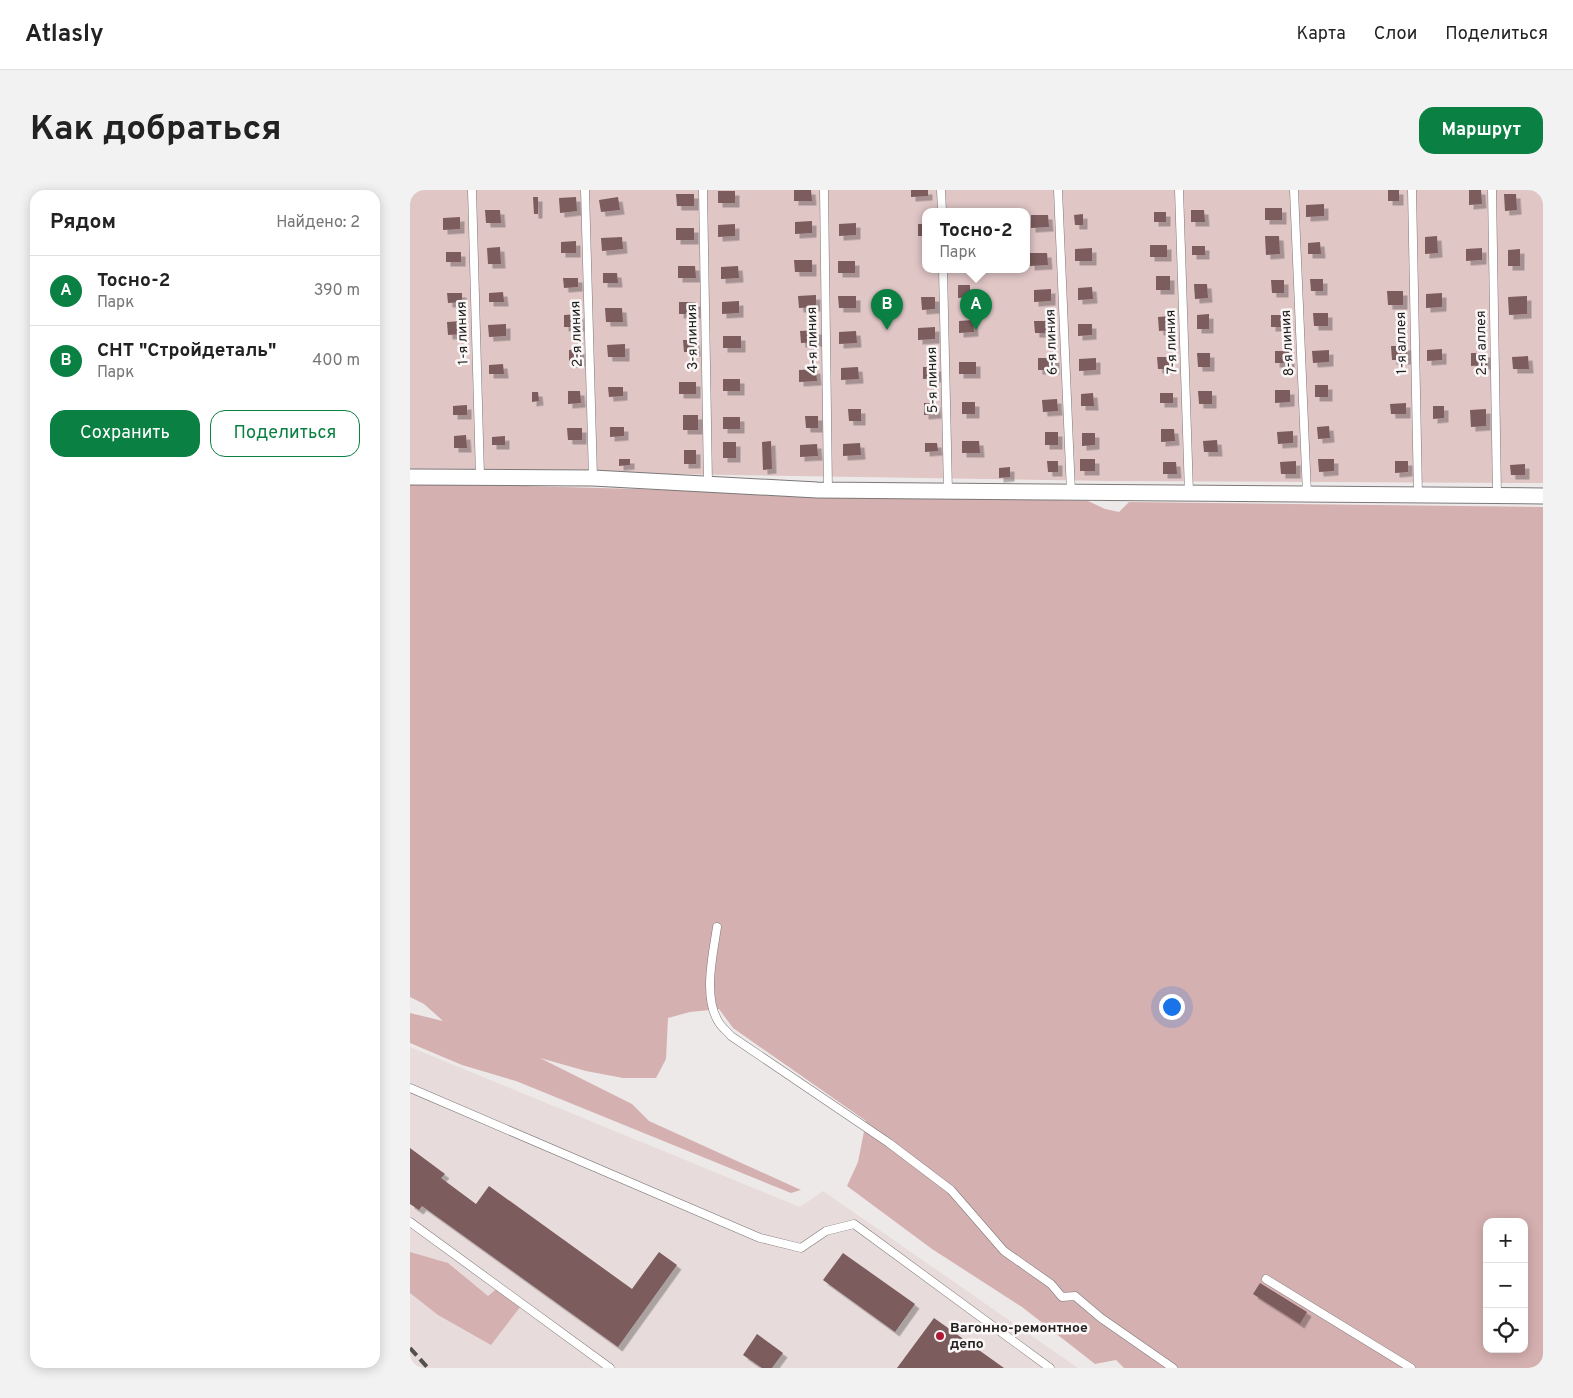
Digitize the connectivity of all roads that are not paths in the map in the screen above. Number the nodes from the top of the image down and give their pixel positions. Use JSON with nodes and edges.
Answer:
{"nodes":[{"id":1,"x":472,"y":190,"type":"edge"},
{"id":2,"x":585,"y":190,"type":"edge"},
{"id":3,"x":702,"y":190,"type":"edge"},
{"id":4,"x":824,"y":190,"type":"edge"},
{"id":5,"x":941,"y":190,"type":"edge"},
{"id":6,"x":1058,"y":190,"type":"edge"},
{"id":7,"x":1179,"y":190,"type":"edge"},
{"id":8,"x":1294,"y":190,"type":"edge"},
{"id":9,"x":1412,"y":190,"type":"edge"},
{"id":10,"x":1492,"y":190,"type":"edge"},
{"id":11,"x":942,"y":208,"type":"edge"},
{"id":12,"x":943,"y":273,"type":"edge"},
{"id":13,"x":480,"y":476,"type":"junction"},
{"id":14,"x":410,"y":477,"type":"edge"},
{"id":15,"x":593,"y":478,"type":"junction"},
{"id":16,"x":708,"y":483,"type":"junction"},
{"id":17,"x":828,"y":490,"type":"junction"},
{"id":18,"x":948,"y":492,"type":"junction"},
{"id":19,"x":1071,"y":492,"type":"junction"},
{"id":20,"x":1189,"y":493,"type":"junction"},
{"id":21,"x":1307,"y":494,"type":"junction"},
{"id":22,"x":1418,"y":495,"type":"junction"},
{"id":23,"x":1497,"y":496,"type":"junction"},
{"id":24,"x":1543,"y":496,"type":"edge"},
{"id":25,"x":718,"y":927,"type":"dead end"},
{"id":26,"x":410,"y":1088,"type":"edge"},
{"id":27,"x":410,"y":1222,"type":"edge"},
{"id":28,"x":1266,"y":1279,"type":"dead end"},
{"id":29,"x":610,"y":1368,"type":"edge"},
{"id":30,"x":1050,"y":1368,"type":"edge"},
{"id":31,"x":1173,"y":1368,"type":"edge"},
{"id":32,"x":1411,"y":1368,"type":"edge"}],
"edges":[{"from":1,"to":13,"type":"lane","name":"1-я линия"},
{"from":2,"to":15,"type":"lane","name":"2-я линия"},
{"from":3,"to":16,"type":"lane","name":"3-я линия"},
{"from":4,"to":17,"type":"lane","name":"4-я линия"},
{"from":5,"to":11,"type":"lane"},
{"from":6,"to":19,"type":"lane","name":"6-я линия"},
{"from":7,"to":20,"type":"lane","name":"7-я линия"},
{"from":8,"to":21,"type":"lane","name":"8-я линия"},
{"from":9,"to":22,"type":"lane","name":"1-я аллея"},
{"from":10,"to":23,"type":"lane","name":"2-я аллея"},
{"from":12,"to":18,"type":"lane","name":"5-я линия"},
{"from":13,"to":14,"type":"street"},
{"from":13,"to":15,"type":"street"},
{"from":15,"to":16,"type":"street"},
{"from":16,"to":17,"type":"street"},
{"from":17,"to":18,"type":"street"},
{"from":18,"to":19,"type":"street"},
{"from":19,"to":20,"type":"street"},
{"from":20,"to":21,"type":"street"},
{"from":21,"to":22,"type":"street"},
{"from":22,"to":23,"type":"street"},
{"from":23,"to":24,"type":"street"},
{"from":25,"to":31,"type":"lane"},
{"from":26,"to":30,"type":"lane"},
{"from":27,"to":29,"type":"lane"},
{"from":28,"to":32,"type":"lane"}]}
